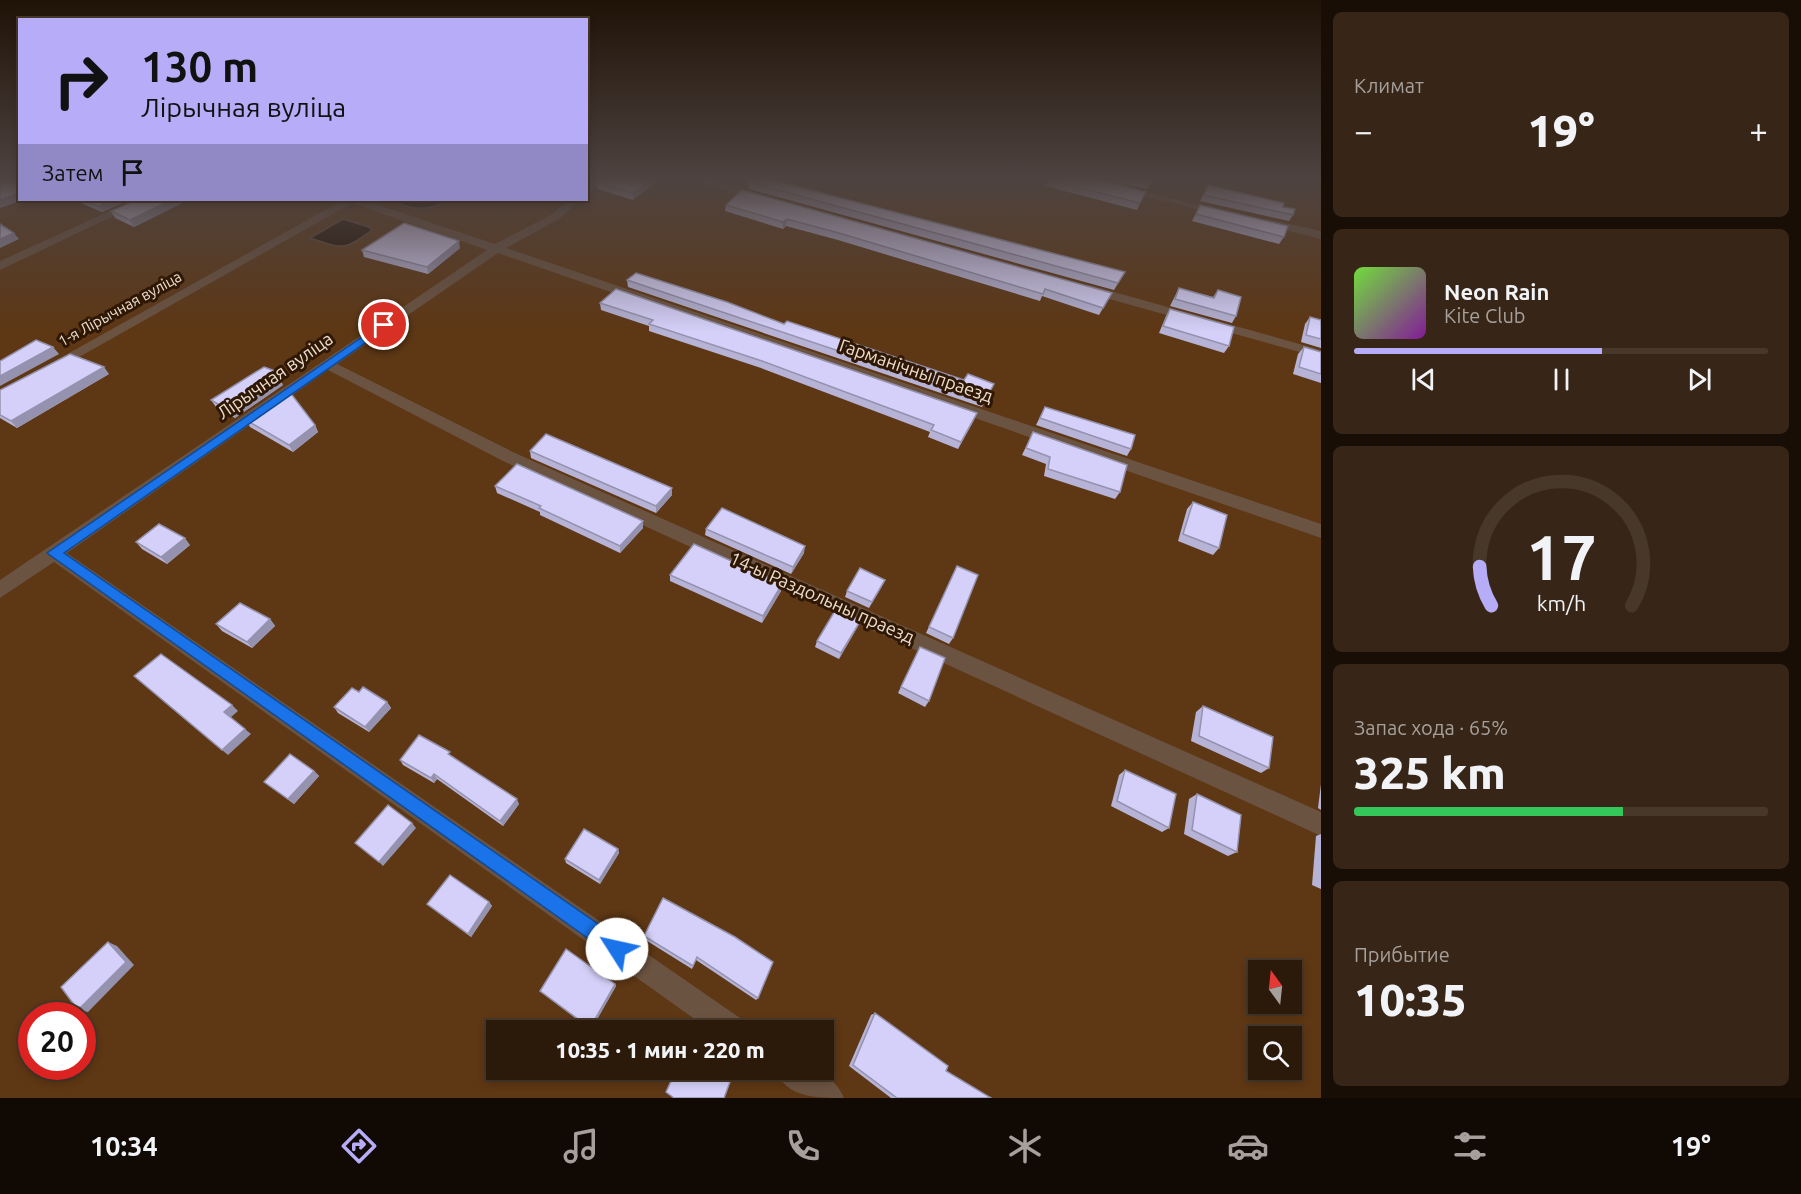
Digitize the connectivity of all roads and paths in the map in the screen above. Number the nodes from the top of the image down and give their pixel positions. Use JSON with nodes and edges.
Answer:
{"nodes":[{"id":1,"x":77,"y":230,"type":"edge"},
{"id":2,"x":297,"y":230,"type":"edge"},
{"id":3,"x":445,"y":230,"type":"edge"},
{"id":4,"x":531,"y":230,"type":"edge"},
{"id":5,"x":1300,"y":230,"type":"edge"},
{"id":6,"x":1321,"y":235,"type":"edge"},
{"id":7,"x":499,"y":248,"type":"junction"},
{"id":8,"x":0,"y":266,"type":"edge"},
{"id":9,"x":1082,"y":287,"type":"edge"},
{"id":10,"x":1321,"y":354,"type":"edge"},
{"id":11,"x":327,"y":364,"type":"junction"},
{"id":12,"x":41,"y":372,"type":"edge"},
{"id":13,"x":1321,"y":531,"type":"edge"},
{"id":14,"x":54,"y":553,"type":"junction"},
{"id":15,"x":0,"y":590,"type":"edge"},
{"id":16,"x":1321,"y":824,"type":"edge"},
{"id":17,"x":719,"y":1020,"type":"edge"},
{"id":18,"x":803,"y":1080,"type":"edge"},
{"id":19,"x":829,"y":1098,"type":"edge"}],
"edges":[{"from":1,"to":8,"type":"lane"},
{"from":2,"to":12,"type":"lane","name":"1-я Лірычная вуліца"},
{"from":3,"to":7,"type":"lane","name":"Гарманічны праезд"},
{"from":4,"to":7,"type":"lane","name":"Лірычная вуліца"},
{"from":5,"to":6,"type":"lane"},
{"from":7,"to":11,"type":"lane","name":"Лірычная вуліца"},
{"from":7,"to":13,"type":"lane","name":"Гарманічны праезд"},
{"from":9,"to":10,"type":"lane"},
{"from":11,"to":14,"type":"lane","name":"Лірычная вуліца"},
{"from":11,"to":16,"type":"lane","name":"14-ы Раздольны праезд"},
{"from":14,"to":15,"type":"lane","name":"Лірычная вуліца"},
{"from":14,"to":17,"type":"lane"},
{"from":18,"to":19,"type":"lane"}]}
